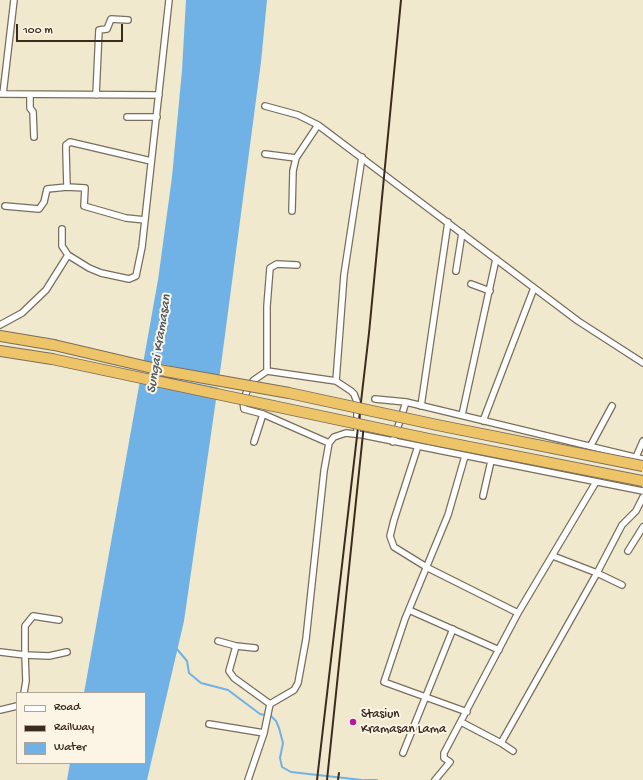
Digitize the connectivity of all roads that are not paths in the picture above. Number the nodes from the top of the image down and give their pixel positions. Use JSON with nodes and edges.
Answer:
{"nodes":[{"id":1,"x":14,"y":0,"type":"edge"},
{"id":2,"x":168,"y":0,"type":"edge"},
{"id":3,"x":128,"y":20,"type":"dead end"},
{"id":4,"x":2,"y":94,"type":"edge"},
{"id":5,"x":30,"y":94,"type":"junction"},
{"id":6,"x":96,"y":95,"type":"junction"},
{"id":7,"x":159,"y":95,"type":"junction"},
{"id":8,"x":265,"y":106,"type":"dead end"},
{"id":9,"x":127,"y":117,"type":"dead end"},
{"id":10,"x":157,"y":117,"type":"junction"},
{"id":11,"x":318,"y":125,"type":"junction"},
{"id":12,"x":34,"y":136,"type":"dead end"},
{"id":13,"x":264,"y":154,"type":"dead end"},
{"id":14,"x":362,"y":157,"type":"junction"},
{"id":15,"x":296,"y":158,"type":"junction"},
{"id":16,"x":151,"y":161,"type":"junction"},
{"id":17,"x":67,"y":187,"type":"junction"},
{"id":18,"x":5,"y":206,"type":"dead end"},
{"id":19,"x":292,"y":211,"type":"dead end"},
{"id":20,"x":145,"y":220,"type":"junction"},
{"id":21,"x":448,"y":222,"type":"junction"},
{"id":22,"x":62,"y":228,"type":"dead end"},
{"id":23,"x":462,"y":233,"type":"junction"},
{"id":24,"x":68,"y":255,"type":"junction"},
{"id":25,"x":496,"y":259,"type":"junction"},
{"id":26,"x":297,"y":265,"type":"dead end"},
{"id":27,"x":456,"y":272,"type":"dead end"},
{"id":28,"x":471,"y":284,"type":"dead end"},
{"id":29,"x":534,"y":288,"type":"junction"},
{"id":30,"x":490,"y":291,"type":"junction"},
{"id":31,"x":0,"y":325,"type":"edge"},
{"id":32,"x":0,"y":336,"type":"edge"},
{"id":33,"x":0,"y":351,"type":"edge"},
{"id":34,"x":643,"y":363,"type":"edge"},
{"id":35,"x":267,"y":371,"type":"junction"},
{"id":36,"x":336,"y":382,"type":"junction"},
{"id":37,"x":375,"y":399,"type":"dead end"},
{"id":38,"x":406,"y":402,"type":"junction"},
{"id":39,"x":421,"y":406,"type":"junction"},
{"id":40,"x":612,"y":406,"type":"dead end"},
{"id":41,"x":262,"y":414,"type":"junction"},
{"id":42,"x":462,"y":415,"type":"junction"},
{"id":43,"x":483,"y":421,"type":"junction"},
{"id":44,"x":357,"y":434,"type":"junction"},
{"id":45,"x":643,"y":441,"type":"edge"},
{"id":46,"x":254,"y":442,"type":"dead end"},
{"id":47,"x":393,"y":442,"type":"junction"},
{"id":48,"x":329,"y":443,"type":"junction"},
{"id":49,"x":591,"y":445,"type":"junction"},
{"id":50,"x":418,"y":446,"type":"junction"},
{"id":51,"x":465,"y":456,"type":"junction"},
{"id":52,"x":636,"y":457,"type":"junction"},
{"id":53,"x":643,"y":459,"type":"edge"},
{"id":54,"x":491,"y":461,"type":"junction"},
{"id":55,"x":643,"y":466,"type":"edge"},
{"id":56,"x":643,"y":481,"type":"edge"},
{"id":57,"x":596,"y":482,"type":"junction"},
{"id":58,"x":643,"y":491,"type":"edge"},
{"id":59,"x":483,"y":496,"type":"dead end"},
{"id":60,"x":643,"y":497,"type":"edge"},
{"id":61,"x":643,"y":527,"type":"edge"},
{"id":62,"x":628,"y":551,"type":"dead end"},
{"id":63,"x":553,"y":556,"type":"junction"},
{"id":64,"x":428,"y":568,"type":"junction"},
{"id":65,"x":597,"y":573,"type":"junction"},
{"id":66,"x":622,"y":585,"type":"dead end"},
{"id":67,"x":409,"y":610,"type":"junction"},
{"id":68,"x":518,"y":613,"type":"junction"},
{"id":69,"x":59,"y":620,"type":"dead end"},
{"id":70,"x":453,"y":629,"type":"junction"},
{"id":71,"x":218,"y":641,"type":"dead end"},
{"id":72,"x":236,"y":646,"type":"junction"},
{"id":73,"x":255,"y":648,"type":"dead end"},
{"id":74,"x":499,"y":650,"type":"junction"},
{"id":75,"x":0,"y":652,"type":"edge"},
{"id":76,"x":67,"y":652,"type":"dead end"},
{"id":77,"x":25,"y":655,"type":"junction"},
{"id":78,"x":24,"y":692,"type":"edge"},
{"id":79,"x":426,"y":696,"type":"junction"},
{"id":80,"x":270,"y":704,"type":"junction"},
{"id":81,"x":16,"y":706,"type":"edge"},
{"id":82,"x":0,"y":710,"type":"edge"},
{"id":83,"x":466,"y":712,"type":"junction"},
{"id":84,"x":461,"y":722,"type":"junction"},
{"id":85,"x":209,"y":724,"type":"dead end"},
{"id":86,"x":264,"y":733,"type":"junction"},
{"id":87,"x":501,"y":743,"type":"junction"},
{"id":88,"x":513,"y":751,"type":"dead end"},
{"id":89,"x":403,"y":753,"type":"dead end"},
{"id":90,"x":248,"y":780,"type":"edge"},
{"id":91,"x":435,"y":780,"type":"edge"}],
"edges":[{"from":1,"to":4,"type":"street"},
{"from":2,"to":7,"type":"street"},
{"from":3,"to":6,"type":"street"},
{"from":4,"to":5,"type":"street"},
{"from":5,"to":6,"type":"street"},
{"from":5,"to":12,"type":"street"},
{"from":6,"to":7,"type":"street"},
{"from":7,"to":10,"type":"street"},
{"from":8,"to":11,"type":"street"},
{"from":9,"to":10,"type":"street"},
{"from":10,"to":16,"type":"street"},
{"from":11,"to":14,"type":"street"},
{"from":11,"to":15,"type":"street"},
{"from":13,"to":15,"type":"street"},
{"from":14,"to":21,"type":"street"},
{"from":14,"to":36,"type":"street"},
{"from":15,"to":19,"type":"street"},
{"from":16,"to":17,"type":"street"},
{"from":16,"to":20,"type":"street"},
{"from":17,"to":18,"type":"street"},
{"from":17,"to":20,"type":"street"},
{"from":20,"to":24,"type":"street"},
{"from":21,"to":23,"type":"street"},
{"from":21,"to":39,"type":"street"},
{"from":22,"to":24,"type":"street"},
{"from":23,"to":25,"type":"street"},
{"from":23,"to":27,"type":"street"},
{"from":24,"to":31,"type":"street"},
{"from":25,"to":29,"type":"street"},
{"from":25,"to":30,"type":"street"},
{"from":26,"to":35,"type":"street"},
{"from":28,"to":30,"type":"street"},
{"from":29,"to":34,"type":"street"},
{"from":29,"to":43,"type":"street"},
{"from":30,"to":42,"type":"street"},
{"from":32,"to":55,"type":"highway","bridge":true},
{"from":33,"to":56,"type":"highway","bridge":true},
{"from":35,"to":36,"type":"street"},
{"from":35,"to":41,"type":"street"},
{"from":36,"to":44,"type":"street"},
{"from":37,"to":38,"type":"street"},
{"from":38,"to":39,"type":"street"},
{"from":38,"to":47,"type":"street"},
{"from":39,"to":42,"type":"street"},
{"from":40,"to":49,"type":"street"},
{"from":41,"to":46,"type":"street"},
{"from":41,"to":48,"type":"street"},
{"from":42,"to":43,"type":"street"},
{"from":43,"to":49,"type":"street"},
{"from":44,"to":47,"type":"street"},
{"from":44,"to":48,"type":"street"},
{"from":45,"to":52,"type":"street"},
{"from":47,"to":50,"type":"street"},
{"from":48,"to":80,"type":"street"},
{"from":49,"to":52,"type":"street"},
{"from":50,"to":51,"type":"street"},
{"from":50,"to":64,"type":"street"},
{"from":51,"to":54,"type":"street"},
{"from":51,"to":64,"type":"street"},
{"from":52,"to":53,"type":"street"},
{"from":54,"to":57,"type":"street"},
{"from":54,"to":59,"type":"street"},
{"from":57,"to":58,"type":"street"},
{"from":57,"to":63,"type":"street"},
{"from":60,"to":65,"type":"street"},
{"from":61,"to":62,"type":"street"},
{"from":63,"to":65,"type":"street"},
{"from":63,"to":68,"type":"street"},
{"from":64,"to":67,"type":"street"},
{"from":64,"to":68,"type":"street"},
{"from":65,"to":66,"type":"street"},
{"from":65,"to":87,"type":"street"},
{"from":67,"to":70,"type":"street"},
{"from":67,"to":79,"type":"street"},
{"from":68,"to":74,"type":"street"},
{"from":69,"to":77,"type":"street"},
{"from":70,"to":74,"type":"street"},
{"from":70,"to":79,"type":"street"},
{"from":71,"to":72,"type":"street"},
{"from":72,"to":73,"type":"street"},
{"from":72,"to":80,"type":"street"},
{"from":74,"to":83,"type":"street"},
{"from":75,"to":77,"type":"street"},
{"from":76,"to":77,"type":"street"},
{"from":77,"to":78,"type":"street"},
{"from":79,"to":83,"type":"street"},
{"from":79,"to":89,"type":"street"},
{"from":80,"to":86,"type":"street"},
{"from":81,"to":82,"type":"street"},
{"from":83,"to":84,"type":"street"},
{"from":84,"to":87,"type":"street"},
{"from":84,"to":91,"type":"street"},
{"from":85,"to":86,"type":"street"},
{"from":86,"to":90,"type":"street"},
{"from":87,"to":88,"type":"street"}]}
